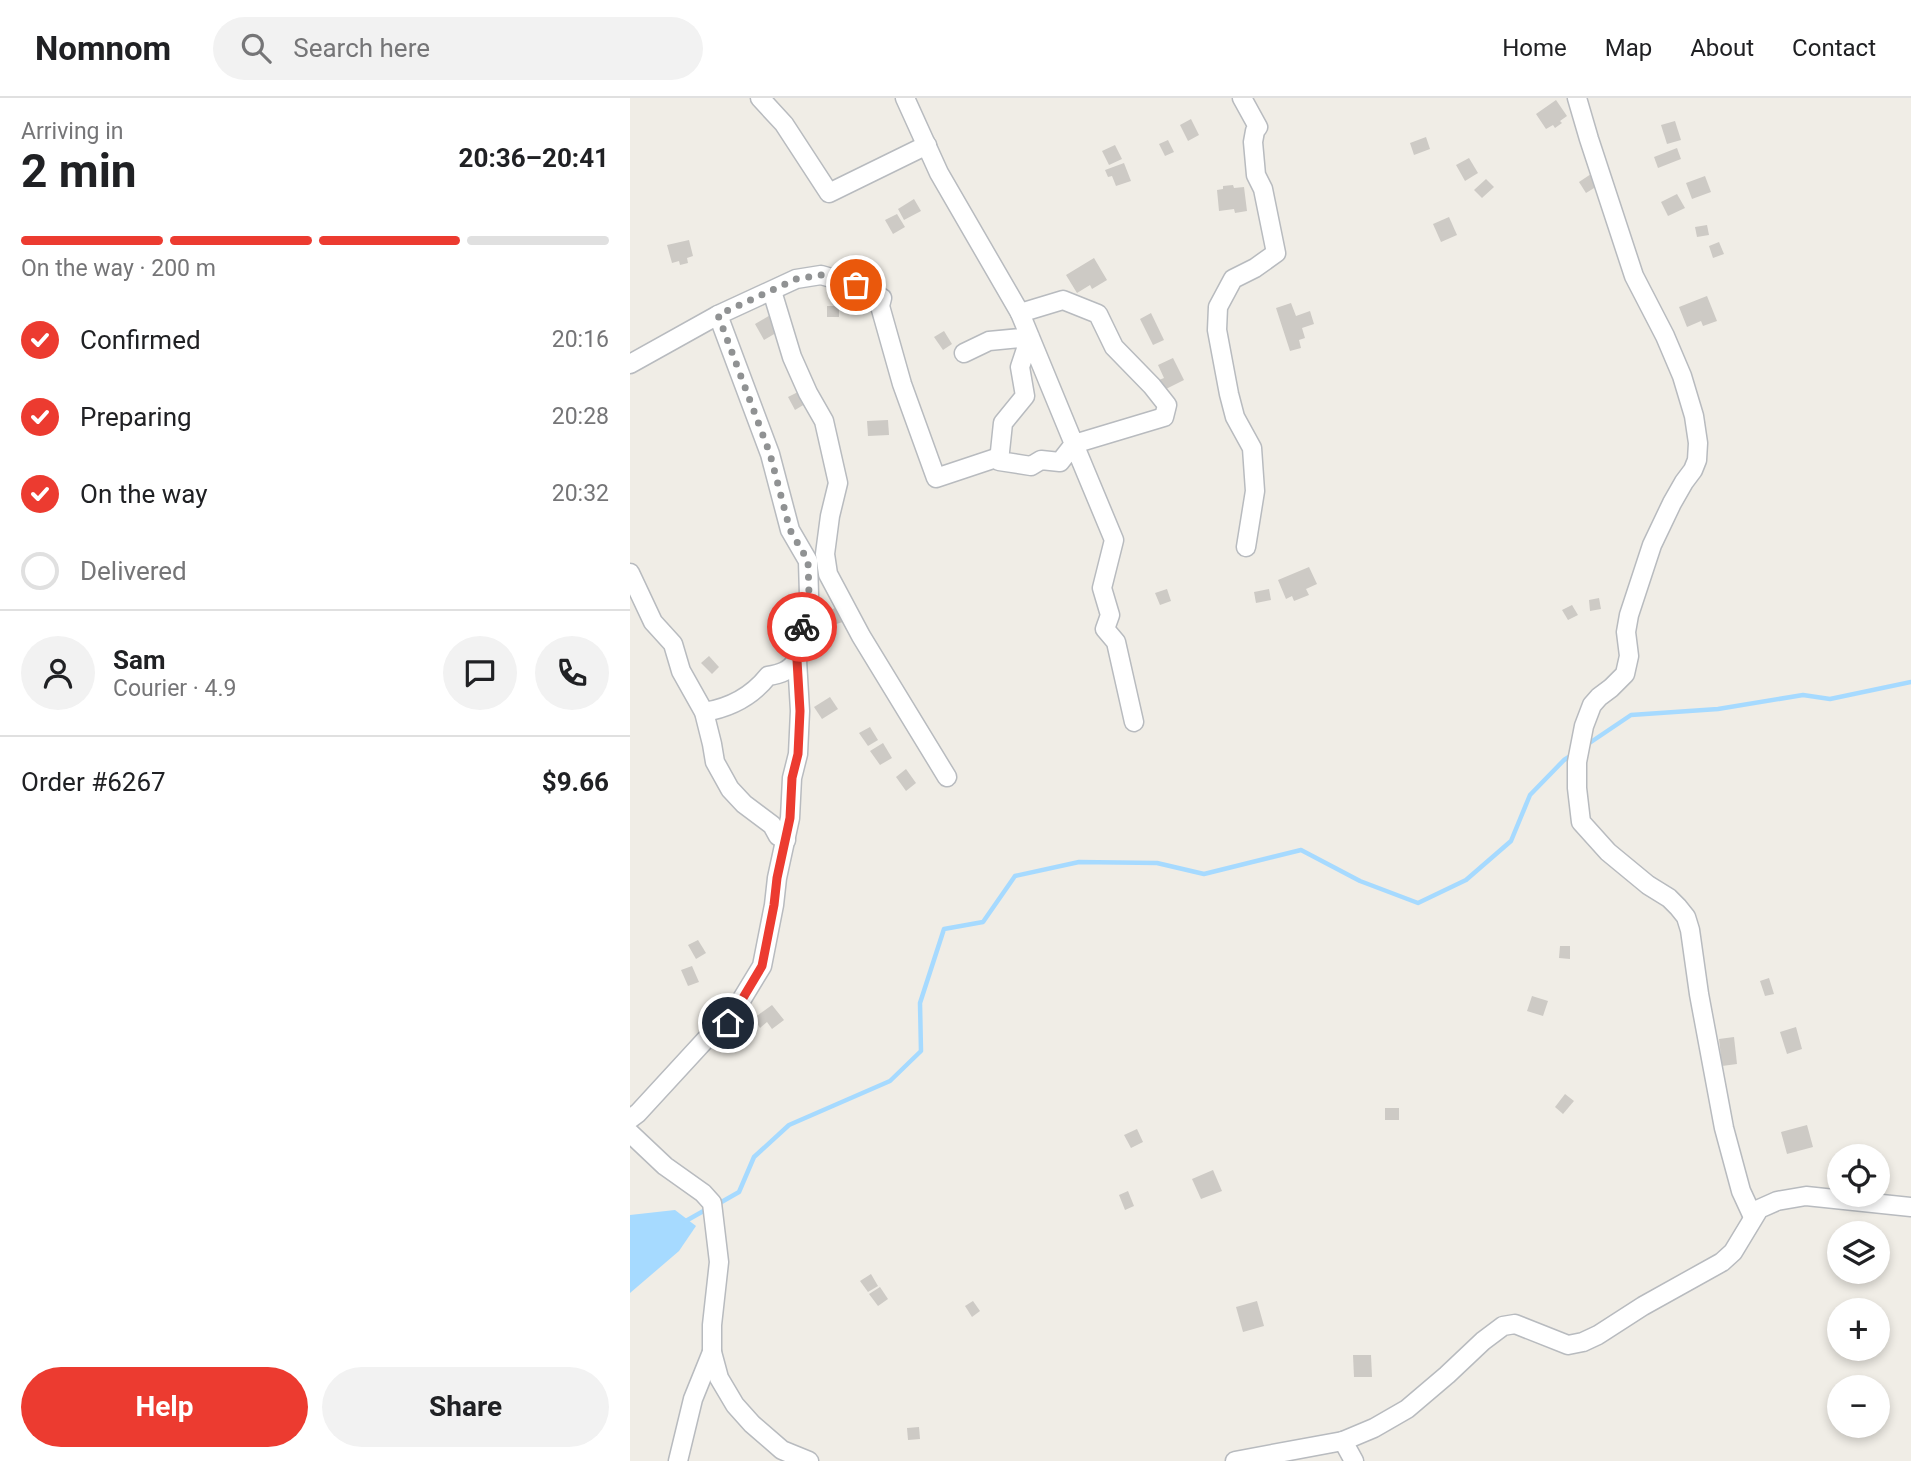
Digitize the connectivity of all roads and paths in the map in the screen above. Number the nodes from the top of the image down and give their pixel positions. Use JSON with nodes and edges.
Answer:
{"nodes":[{"id":1,"x":760,"y":98,"type":"edge"},
{"id":2,"x":905,"y":98,"type":"edge"},
{"id":3,"x":1242,"y":98,"type":"edge"},
{"id":4,"x":1577,"y":98,"type":"edge"},
{"id":5,"x":927,"y":145,"type":"junction"},
{"id":6,"x":772,"y":291,"type":"junction"},
{"id":7,"x":1020,"y":313,"type":"junction"},
{"id":8,"x":718,"y":315,"type":"junction"},
{"id":9,"x":1030,"y":337,"type":"junction"},
{"id":10,"x":964,"y":353,"type":"dead end"},
{"id":11,"x":630,"y":364,"type":"edge"},
{"id":12,"x":1074,"y":443,"type":"junction"},
{"id":13,"x":999,"y":457,"type":"junction"},
{"id":14,"x":1246,"y":547,"type":"dead end"},
{"id":15,"x":630,"y":573,"type":"edge"},
{"id":16,"x":797,"y":660,"type":"junction"},
{"id":17,"x":704,"y":712,"type":"junction"},
{"id":18,"x":1134,"y":722,"type":"dead end"},
{"id":19,"x":947,"y":777,"type":"dead end"},
{"id":20,"x":786,"y":840,"type":"junction"},
{"id":21,"x":630,"y":1119,"type":"edge"},
{"id":22,"x":630,"y":1133,"type":"edge"},
{"id":23,"x":1911,"y":1208,"type":"edge"},
{"id":24,"x":1753,"y":1217,"type":"junction"},
{"id":25,"x":712,"y":1352,"type":"junction"},
{"id":26,"x":1343,"y":1441,"type":"junction"},
{"id":27,"x":678,"y":1461,"type":"edge"},
{"id":28,"x":810,"y":1461,"type":"edge"},
{"id":29,"x":1235,"y":1461,"type":"edge"},
{"id":30,"x":1353,"y":1461,"type":"edge"}],
"edges":[{"from":1,"to":5,"type":"street"},
{"from":2,"to":5,"type":"street"},
{"from":3,"to":14,"type":"street"},
{"from":4,"to":24,"type":"street"},
{"from":5,"to":7,"type":"street"},
{"from":6,"to":8,"type":"street"},
{"from":6,"to":13,"type":"street"},
{"from":6,"to":19,"type":"street"},
{"from":7,"to":9,"type":"street"},
{"from":7,"to":12,"type":"street"},
{"from":8,"to":11,"type":"street"},
{"from":8,"to":16,"type":"street"},
{"from":9,"to":10,"type":"street"},
{"from":9,"to":12,"type":"street"},
{"from":9,"to":13,"type":"street"},
{"from":12,"to":13,"type":"street"},
{"from":12,"to":18,"type":"street"},
{"from":15,"to":17,"type":"street"},
{"from":16,"to":17,"type":"street"},
{"from":16,"to":20,"type":"street"},
{"from":17,"to":20,"type":"street"},
{"from":20,"to":21,"type":"street"},
{"from":22,"to":25,"type":"street"},
{"from":23,"to":24,"type":"street"},
{"from":24,"to":26,"type":"street"},
{"from":25,"to":27,"type":"street"},
{"from":25,"to":28,"type":"street"},
{"from":26,"to":29,"type":"street"},
{"from":26,"to":30,"type":"street"}]}
